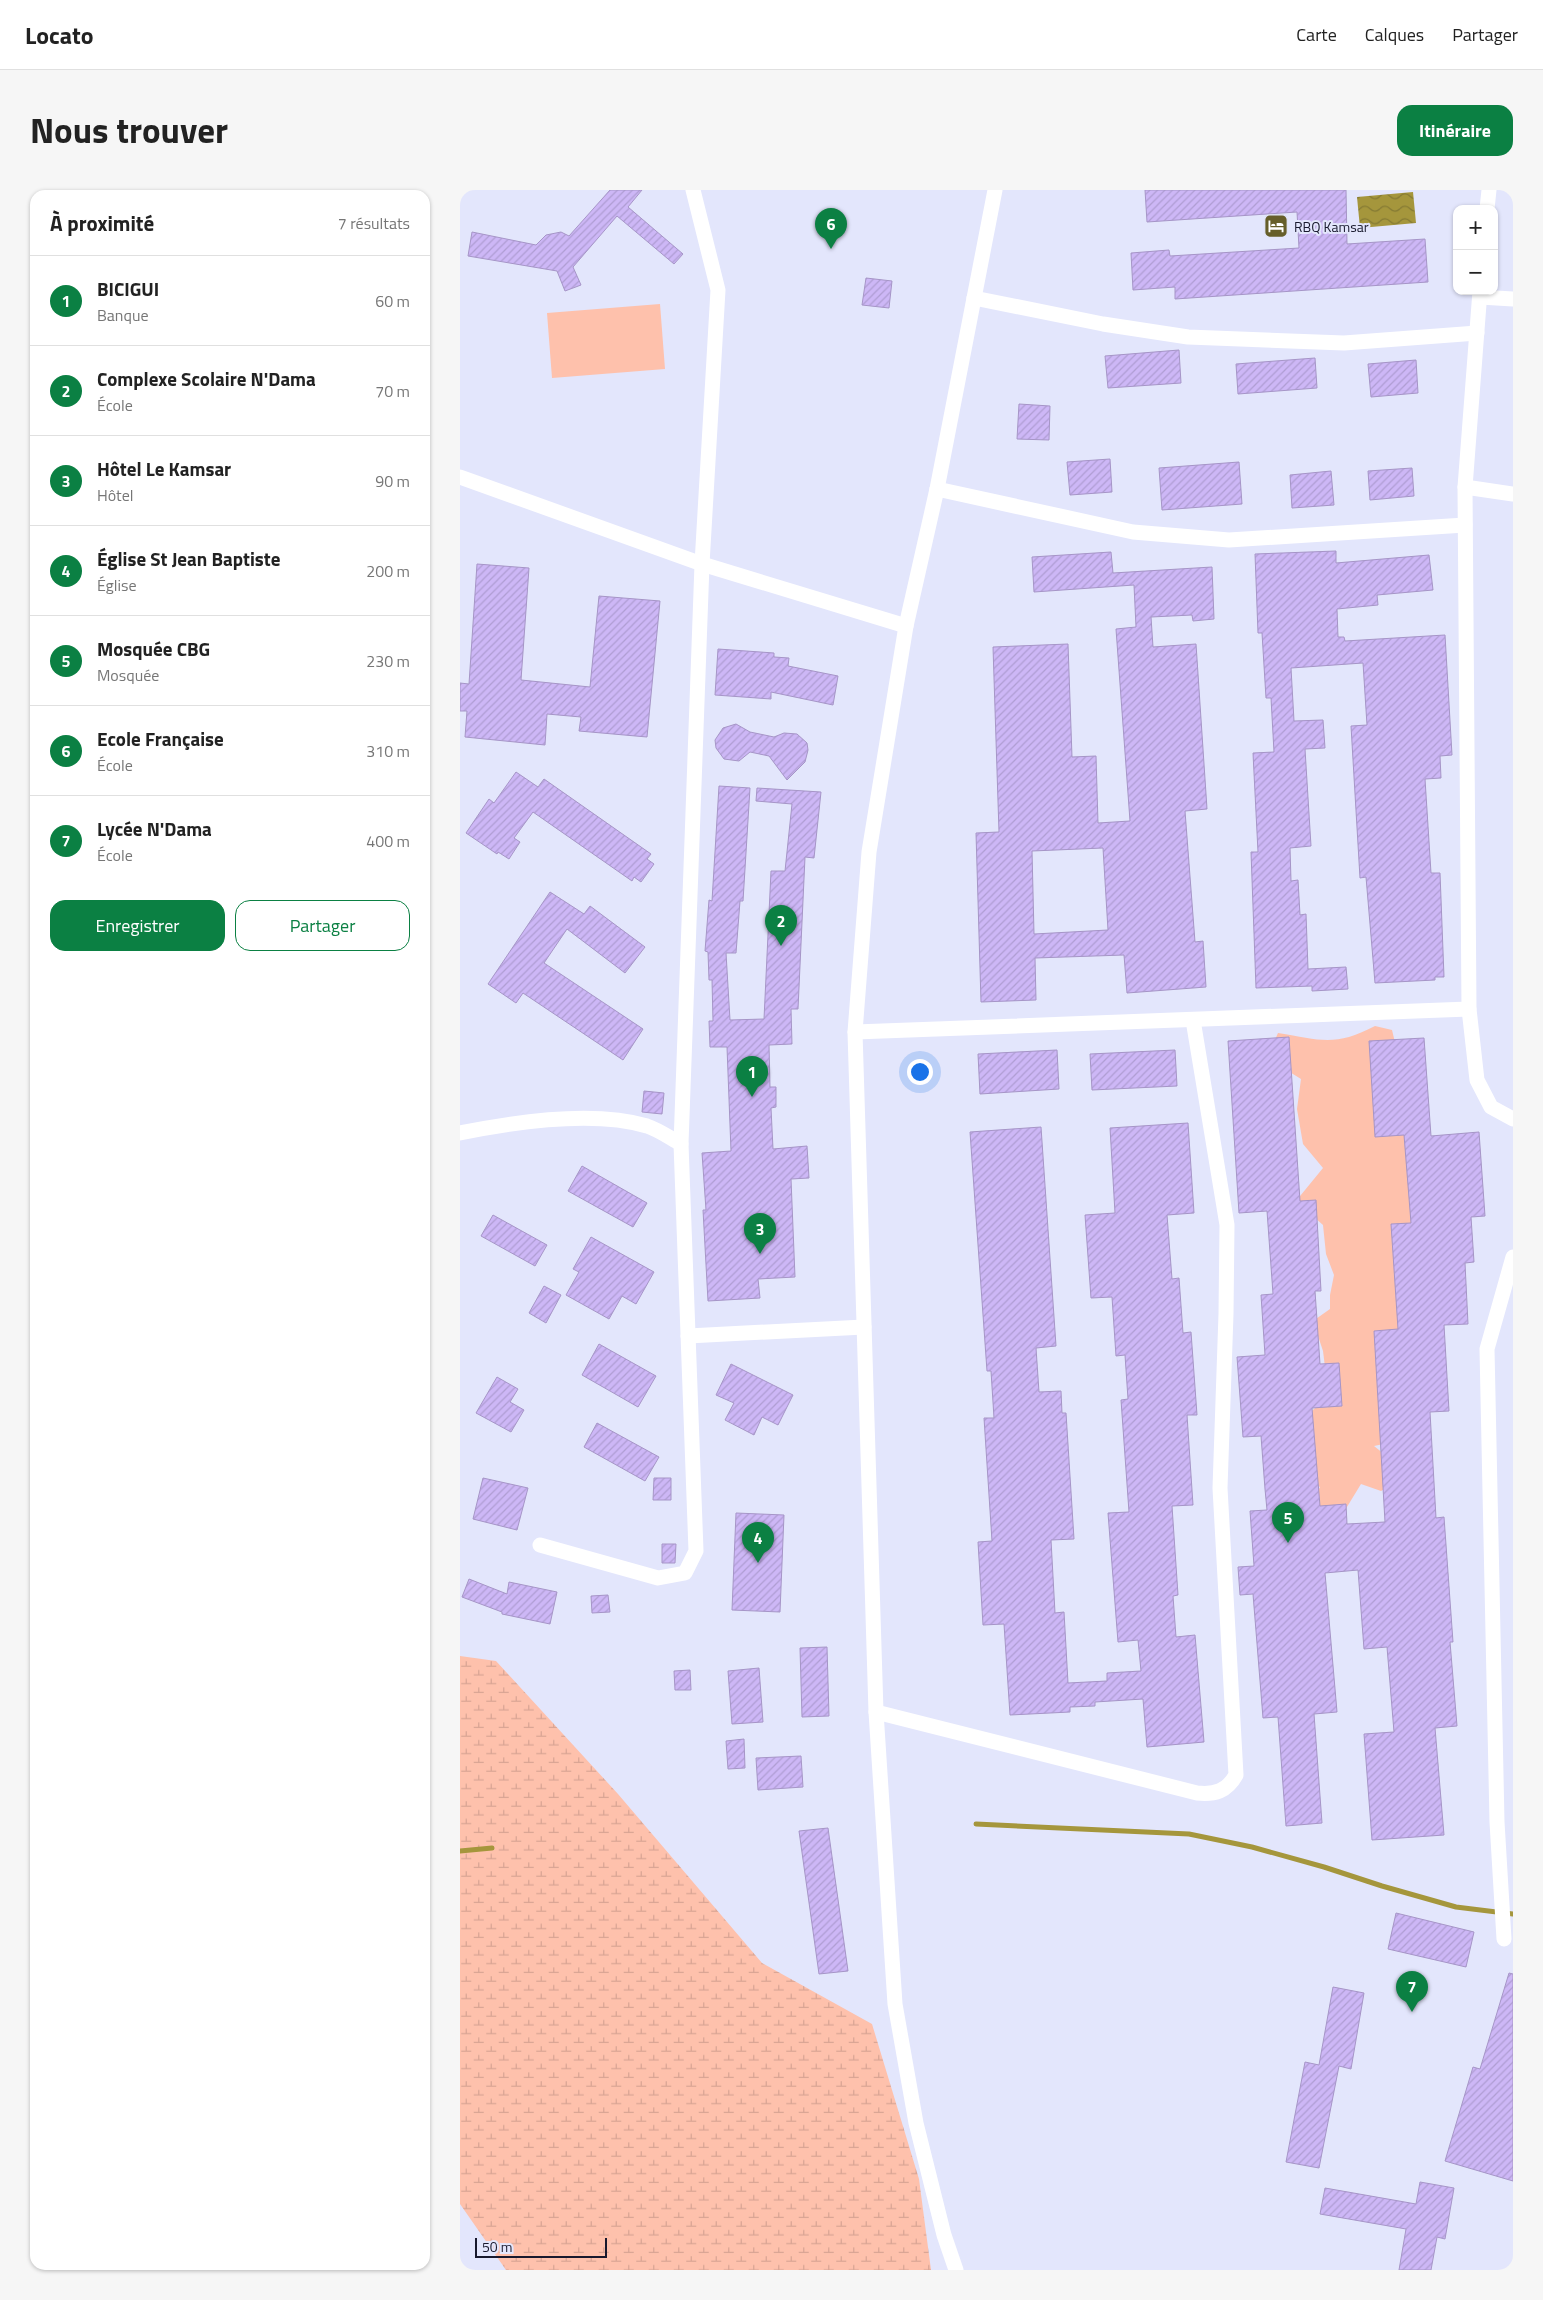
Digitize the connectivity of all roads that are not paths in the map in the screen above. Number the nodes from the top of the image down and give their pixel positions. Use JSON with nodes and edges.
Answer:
{"nodes":[{"id":1,"x":693,"y":190,"type":"edge"},
{"id":2,"x":994,"y":190,"type":"edge"},
{"id":3,"x":1489,"y":190,"type":"edge"},
{"id":4,"x":1487,"y":205,"type":"edge"},
{"id":5,"x":1480,"y":295,"type":"edge"},
{"id":6,"x":1487,"y":295,"type":"edge"},
{"id":7,"x":974,"y":298,"type":"junction"},
{"id":8,"x":1513,"y":299,"type":"edge"},
{"id":9,"x":1477,"y":333,"type":"junction"},
{"id":10,"x":460,"y":477,"type":"edge"},
{"id":11,"x":1465,"y":487,"type":"junction"},
{"id":12,"x":937,"y":489,"type":"junction"},
{"id":13,"x":1513,"y":494,"type":"edge"},
{"id":14,"x":1465,"y":525,"type":"junction"},
{"id":15,"x":702,"y":564,"type":"junction"},
{"id":16,"x":906,"y":626,"type":"junction"},
{"id":17,"x":1469,"y":1010,"type":"junction"},
{"id":18,"x":1193,"y":1020,"type":"junction"},
{"id":19,"x":855,"y":1032,"type":"junction"},
{"id":20,"x":1513,"y":1119,"type":"edge"},
{"id":21,"x":460,"y":1133,"type":"edge"},
{"id":22,"x":681,"y":1144,"type":"junction"},
{"id":23,"x":1513,"y":1257,"type":"edge"},
{"id":24,"x":864,"y":1327,"type":"junction"},
{"id":25,"x":688,"y":1336,"type":"junction"},
{"id":26,"x":540,"y":1545,"type":"dead end"},
{"id":27,"x":876,"y":1712,"type":"junction"},
{"id":28,"x":1498,"y":1822,"type":"junction"},
{"id":29,"x":1513,"y":1824,"type":"edge"},
{"id":30,"x":1504,"y":1939,"type":"dead end"},
{"id":31,"x":956,"y":2270,"type":"edge"}],
"edges":[{"from":1,"to":15,"type":"street"},
{"from":2,"to":7,"type":"street"},
{"from":3,"to":4,"type":"street"},
{"from":5,"to":9,"type":"street"},
{"from":6,"to":8,"type":"street"},
{"from":7,"to":9,"type":"street"},
{"from":7,"to":12,"type":"street"},
{"from":9,"to":11,"type":"street"},
{"from":10,"to":15,"type":"street"},
{"from":11,"to":13,"type":"street"},
{"from":11,"to":14,"type":"street"},
{"from":12,"to":14,"type":"street"},
{"from":12,"to":16,"type":"street"},
{"from":14,"to":17,"type":"street"},
{"from":15,"to":16,"type":"street"},
{"from":15,"to":22,"type":"street"},
{"from":16,"to":19,"type":"street"},
{"from":17,"to":18,"type":"street"},
{"from":17,"to":20,"type":"street"},
{"from":18,"to":19,"type":"street"},
{"from":18,"to":27,"type":"street"},
{"from":19,"to":24,"type":"street"},
{"from":21,"to":22,"type":"street"},
{"from":22,"to":25,"type":"street"},
{"from":23,"to":28,"type":"street"},
{"from":24,"to":25,"type":"street"},
{"from":24,"to":27,"type":"street"},
{"from":25,"to":26,"type":"street"},
{"from":27,"to":31,"type":"street"},
{"from":28,"to":29,"type":"street"},
{"from":28,"to":30,"type":"street"}]}
